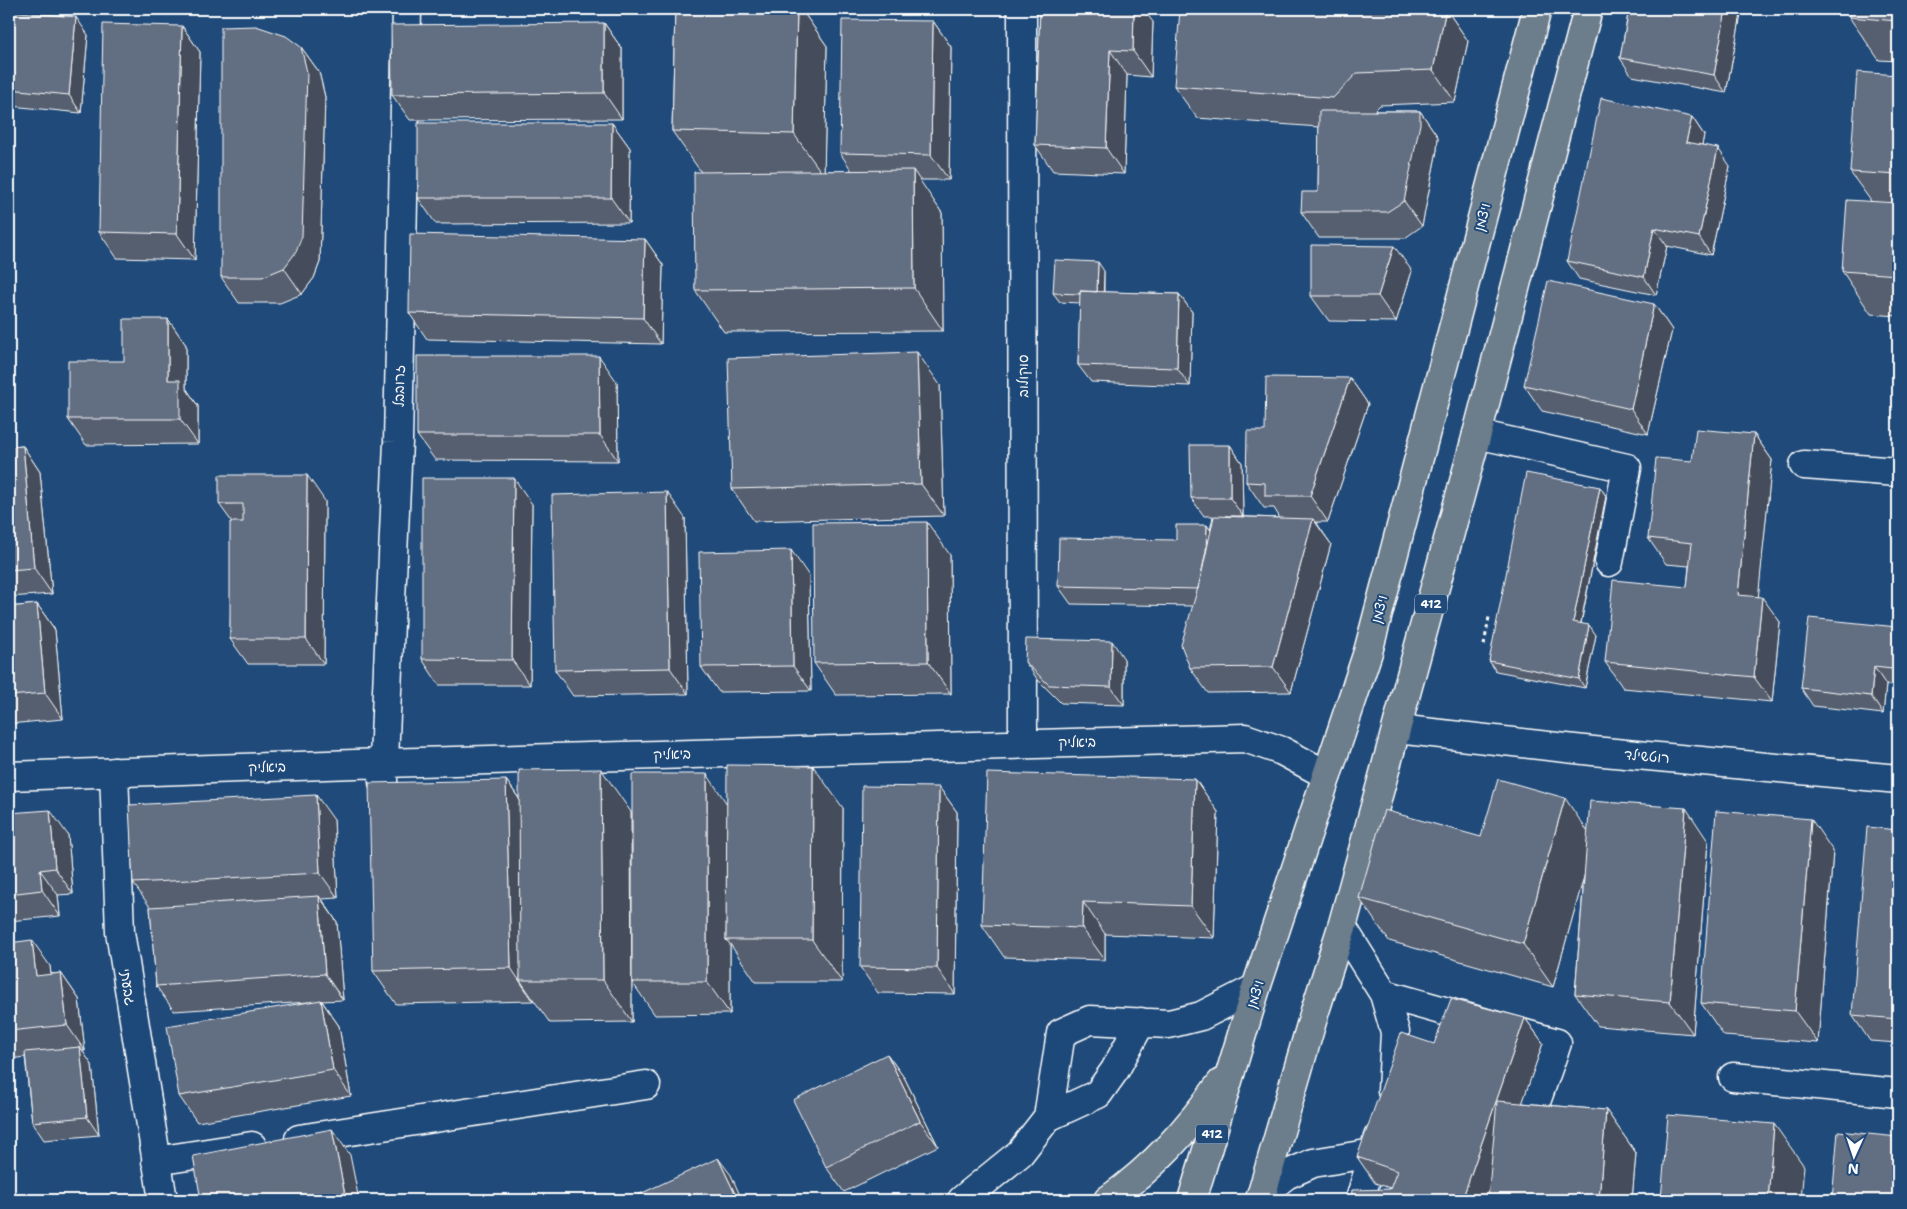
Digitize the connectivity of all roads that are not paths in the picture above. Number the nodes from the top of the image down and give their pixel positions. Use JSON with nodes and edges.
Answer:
{"nodes":[{"id":1,"x":407,"y":9,"type":"edge"},
{"id":2,"x":1022,"y":9,"type":"edge"},
{"id":3,"x":1536,"y":9,"type":"edge"},
{"id":4,"x":1588,"y":9,"type":"edge"},
{"id":5,"x":1477,"y":434,"type":"junction"},
{"id":6,"x":1804,"y":465,"type":"dead end"},
{"id":7,"x":1898,"y":472,"type":"edge"},
{"id":8,"x":1609,"y":562,"type":"dead end"},
{"id":9,"x":1397,"y":729,"type":"junction"},
{"id":10,"x":1023,"y":744,"type":"junction"},
{"id":11,"x":383,"y":763,"type":"junction"},
{"id":12,"x":114,"y":772,"type":"junction"},
{"id":13,"x":1327,"y":775,"type":"junction"},
{"id":14,"x":9,"y":776,"type":"edge"},
{"id":15,"x":1898,"y":779,"type":"edge"},
{"id":16,"x":384,"y":802,"type":"edge"},
{"id":17,"x":1342,"y":928,"type":"junction"},
{"id":18,"x":1256,"y":988,"type":"junction"},
{"id":19,"x":1384,"y":994,"type":"junction"},
{"id":20,"x":1141,"y":1022,"type":"junction"},
{"id":21,"x":1232,"y":1068,"type":"junction"},
{"id":22,"x":1733,"y":1077,"type":"dead end"},
{"id":23,"x":646,"y":1085,"type":"dead end"},
{"id":24,"x":1898,"y":1093,"type":"edge"},
{"id":25,"x":1048,"y":1117,"type":"junction"},
{"id":26,"x":1373,"y":1153,"type":"junction"},
{"id":27,"x":156,"y":1161,"type":"junction"},
{"id":28,"x":1260,"y":1198,"type":"edge"},
{"id":29,"x":162,"y":1200,"type":"edge"},
{"id":30,"x":962,"y":1200,"type":"edge"},
{"id":31,"x":1108,"y":1200,"type":"edge"},
{"id":32,"x":1192,"y":1200,"type":"edge"},
{"id":33,"x":1360,"y":1200,"type":"edge"},
{"id":34,"x":1501,"y":1200,"type":"edge"}],
"edges":[{"from":1,"to":11,"type":"street","name":"זרובבל"},
{"from":2,"to":10,"type":"street","name":"סוקולוב"},
{"from":3,"to":13,"type":"main road","name":"ויצמן","number":"412"},
{"from":4,"to":5,"type":"main road","number":"412"},
{"from":5,"to":8,"type":"street"},
{"from":5,"to":9,"type":"main road","number":"412"},
{"from":6,"to":7,"type":"street"},
{"from":9,"to":15,"type":"street","name":"רוטשילד"},
{"from":9,"to":17,"type":"main road","number":"412"},
{"from":10,"to":11,"type":"street","name":"ביאליק"},
{"from":10,"to":13,"type":"street","name":"ביאליק"},
{"from":11,"to":12,"type":"street","name":"ביאליק"},
{"from":11,"to":16,"type":"street","name":"זרובבל"},
{"from":12,"to":14,"type":"street","name":"ביאליק"},
{"from":12,"to":27,"type":"street","name":"גבעתי"},
{"from":13,"to":18,"type":"main road","name":"ויצמן","number":"412"},
{"from":17,"to":19,"type":"street"},
{"from":17,"to":28,"type":"main road","number":"412"},
{"from":18,"to":20,"type":"street"},
{"from":18,"to":21,"type":"main road","name":"ויצמן","number":"412"},
{"from":19,"to":26,"type":"street"},
{"from":19,"to":34,"type":"street"},
{"from":20,"to":25,"type":"street"},
{"from":20,"to":25,"type":"street"},
{"from":21,"to":31,"type":"main road"},
{"from":21,"to":32,"type":"main road","name":"ויצמן","number":"412"},
{"from":22,"to":24,"type":"street"},
{"from":23,"to":27,"type":"street"},
{"from":25,"to":30,"type":"street"},
{"from":26,"to":28,"type":"street"},
{"from":26,"to":33,"type":"street"},
{"from":27,"to":29,"type":"street","name":"גבעתי"}]}
